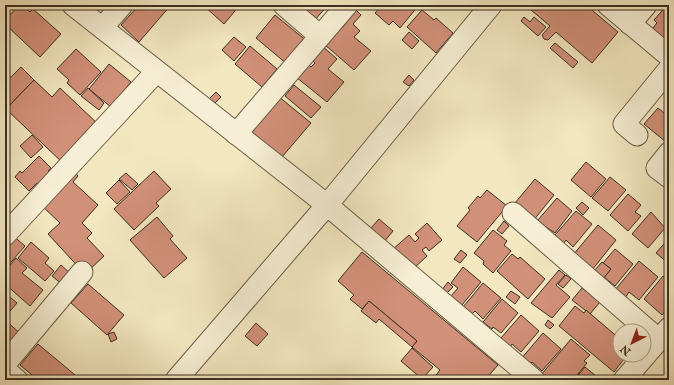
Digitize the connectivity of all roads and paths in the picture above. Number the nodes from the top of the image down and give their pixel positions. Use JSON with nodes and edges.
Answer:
{"nodes":[{"id":1,"x":73,"y":5,"type":"edge"},
{"id":2,"x":122,"y":5,"type":"edge"},
{"id":3,"x":284,"y":5,"type":"edge"},
{"id":4,"x":346,"y":5,"type":"edge"},
{"id":5,"x":491,"y":5,"type":"edge"},
{"id":6,"x":608,"y":5,"type":"edge"},
{"id":7,"x":646,"y":5,"type":"edge"},
{"id":8,"x":630,"y":24,"type":"junction"},
{"id":9,"x":103,"y":28,"type":"junction"},
{"id":10,"x":320,"y":36,"type":"junction"},
{"id":11,"x":669,"y":56,"type":"edge"},
{"id":12,"x":669,"y":69,"type":"edge"},
{"id":13,"x":156,"y":72,"type":"junction"},
{"id":14,"x":236,"y":134,"type":"junction"},
{"id":15,"x":637,"y":135,"type":"dead end"},
{"id":16,"x":669,"y":153,"type":"edge"},
{"id":17,"x":669,"y":177,"type":"edge"},
{"id":18,"x":327,"y":205,"type":"junction"},
{"id":19,"x":514,"y":213,"type":"dead end"},
{"id":20,"x":5,"y":235,"type":"edge"},
{"id":21,"x":82,"y":272,"type":"dead end"},
{"id":22,"x":664,"y":334,"type":"edge"},
{"id":23,"x":5,"y":364,"type":"edge"},
{"id":24,"x":5,"y":370,"type":"edge"},
{"id":25,"x":17,"y":380,"type":"edge"},
{"id":26,"x":176,"y":380,"type":"edge"},
{"id":27,"x":534,"y":380,"type":"edge"},
{"id":28,"x":624,"y":380,"type":"edge"}],
"edges":[{"from":1,"to":9,"type":"street"},
{"from":2,"to":9,"type":"street"},
{"from":3,"to":10,"type":"street"},
{"from":4,"to":10,"type":"street"},
{"from":5,"to":18,"type":"street"},
{"from":6,"to":8,"type":"street"},
{"from":7,"to":8,"type":"street"},
{"from":8,"to":11,"type":"street"},
{"from":9,"to":13,"type":"street"},
{"from":10,"to":14,"type":"street"},
{"from":12,"to":15,"type":"street"},
{"from":13,"to":14,"type":"street"},
{"from":13,"to":20,"type":"street"},
{"from":14,"to":18,"type":"street"},
{"from":16,"to":17,"type":"street"},
{"from":18,"to":26,"type":"street"},
{"from":18,"to":27,"type":"street"},
{"from":19,"to":22,"type":"street"},
{"from":21,"to":23,"type":"street"},
{"from":22,"to":28,"type":"street"},
{"from":24,"to":25,"type":"street"}]}
